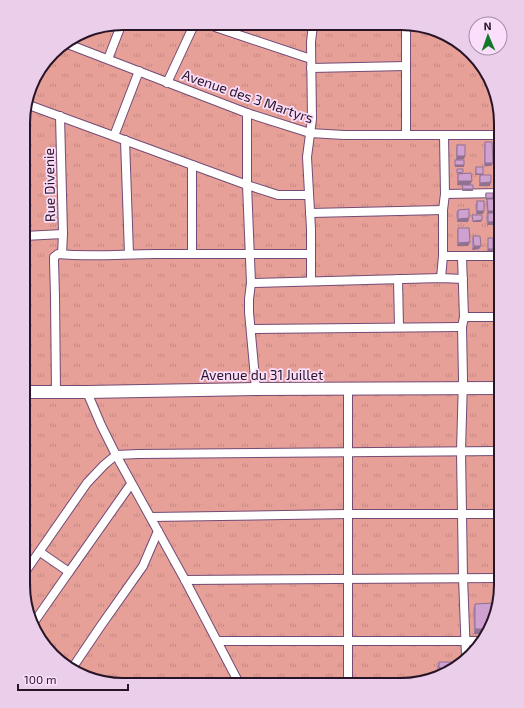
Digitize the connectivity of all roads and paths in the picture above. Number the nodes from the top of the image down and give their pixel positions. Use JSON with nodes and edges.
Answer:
{"nodes":[{"id":1,"x":119,"y":30,"type":"edge"},
{"id":2,"x":191,"y":30,"type":"edge"},
{"id":3,"x":224,"y":30,"type":"edge"},
{"id":4,"x":312,"y":30,"type":"edge"},
{"id":5,"x":406,"y":30,"type":"edge"},
{"id":6,"x":72,"y":45,"type":"edge"},
{"id":7,"x":108,"y":59,"type":"junction"},
{"id":8,"x":311,"y":59,"type":"junction"},
{"id":9,"x":406,"y":66,"type":"junction"},
{"id":10,"x":311,"y":68,"type":"junction"},
{"id":11,"x":139,"y":71,"type":"junction"},
{"id":12,"x":167,"y":83,"type":"junction"},
{"id":13,"x":32,"y":106,"type":"edge"},
{"id":14,"x":247,"y":113,"type":"junction"},
{"id":15,"x":60,"y":116,"type":"junction"},
{"id":16,"x":310,"y":132,"type":"junction"},
{"id":17,"x":406,"y":135,"type":"junction"},
{"id":18,"x":494,"y":135,"type":"edge"},
{"id":19,"x":114,"y":136,"type":"junction"},
{"id":20,"x":444,"y":136,"type":"junction"},
{"id":21,"x":125,"y":140,"type":"junction"},
{"id":22,"x":192,"y":165,"type":"junction"},
{"id":23,"x":247,"y":185,"type":"junction"},
{"id":24,"x":494,"y":193,"type":"edge"},
{"id":25,"x":445,"y":194,"type":"junction"},
{"id":26,"x":309,"y":195,"type":"junction"},
{"id":27,"x":443,"y":210,"type":"junction"},
{"id":28,"x":310,"y":213,"type":"junction"},
{"id":29,"x":63,"y":234,"type":"junction"},
{"id":30,"x":30,"y":236,"type":"edge"},
{"id":31,"x":62,"y":254,"type":"junction"},
{"id":32,"x":129,"y":254,"type":"junction"},
{"id":33,"x":192,"y":254,"type":"junction"},
{"id":34,"x":249,"y":254,"type":"junction"},
{"id":35,"x":311,"y":254,"type":"junction"},
{"id":36,"x":443,"y":256,"type":"junction"},
{"id":37,"x":462,"y":256,"type":"junction"},
{"id":38,"x":494,"y":256,"type":"edge"},
{"id":39,"x":441,"y":278,"type":"junction"},
{"id":40,"x":398,"y":279,"type":"junction"},
{"id":41,"x":463,"y":279,"type":"junction"},
{"id":42,"x":311,"y":281,"type":"junction"},
{"id":43,"x":251,"y":283,"type":"junction"},
{"id":44,"x":464,"y":317,"type":"junction"},
{"id":45,"x":494,"y":317,"type":"edge"},
{"id":46,"x":399,"y":327,"type":"junction"},
{"id":47,"x":462,"y":327,"type":"junction"},
{"id":48,"x":250,"y":329,"type":"junction"},
{"id":49,"x":494,"y":388,"type":"edge"},
{"id":50,"x":256,"y":389,"type":"junction"},
{"id":51,"x":348,"y":389,"type":"junction"},
{"id":52,"x":462,"y":389,"type":"junction"},
{"id":53,"x":30,"y":392,"type":"edge"},
{"id":54,"x":56,"y":392,"type":"junction"},
{"id":55,"x":87,"y":392,"type":"junction"},
{"id":56,"x":461,"y":451,"type":"junction"},
{"id":57,"x":494,"y":451,"type":"edge"},
{"id":58,"x":348,"y":453,"type":"junction"},
{"id":59,"x":116,"y":455,"type":"junction"},
{"id":60,"x":131,"y":484,"type":"junction"},
{"id":61,"x":347,"y":514,"type":"junction"},
{"id":62,"x":462,"y":514,"type":"junction"},
{"id":63,"x":494,"y":514,"type":"edge"},
{"id":64,"x":151,"y":517,"type":"junction"},
{"id":65,"x":158,"y":531,"type":"junction"},
{"id":66,"x":40,"y":552,"type":"junction"},
{"id":67,"x":30,"y":566,"type":"edge"},
{"id":68,"x":69,"y":572,"type":"junction"},
{"id":69,"x":463,"y":577,"type":"junction"},
{"id":70,"x":348,"y":578,"type":"junction"},
{"id":71,"x":494,"y":578,"type":"edge"},
{"id":72,"x":185,"y":580,"type":"junction"},
{"id":73,"x":37,"y":618,"type":"edge"},
{"id":74,"x":348,"y":641,"type":"junction"},
{"id":75,"x":466,"y":641,"type":"junction"},
{"id":76,"x":475,"y":641,"type":"edge"},
{"id":77,"x":218,"y":642,"type":"junction"},
{"id":78,"x":466,"y":651,"type":"edge"},
{"id":79,"x":75,"y":664,"type":"edge"},
{"id":80,"x":237,"y":678,"type":"edge"},
{"id":81,"x":348,"y":678,"type":"edge"}],
"edges":[{"from":1,"to":7,"type":"street"},
{"from":2,"to":12,"type":"street"},
{"from":3,"to":8,"type":"street"},
{"from":4,"to":8,"type":"street"},
{"from":5,"to":9,"type":"street"},
{"from":6,"to":7,"type":"street","name":"Avenue des 3 Martyrs"},
{"from":7,"to":11,"type":"street","name":"Avenue des 3 Martyrs"},
{"from":8,"to":10,"type":"street"},
{"from":9,"to":10,"type":"street"},
{"from":9,"to":17,"type":"street"},
{"from":10,"to":16,"type":"street"},
{"from":11,"to":12,"type":"street","name":"Avenue des 3 Martyrs"},
{"from":11,"to":19,"type":"street"},
{"from":12,"to":14,"type":"street","name":"Avenue des 3 Martyrs"},
{"from":13,"to":15,"type":"street"},
{"from":14,"to":16,"type":"street","name":"Avenue des 3 Martyrs"},
{"from":14,"to":23,"type":"street"},
{"from":15,"to":19,"type":"street"},
{"from":15,"to":29,"type":"street","name":"Rue Divenie"},
{"from":16,"to":17,"type":"street","name":"Avenue des 3 Martyrs"},
{"from":16,"to":26,"type":"street"},
{"from":17,"to":20,"type":"street","name":"Avenue des 3 Martyrs"},
{"from":18,"to":20,"type":"street","name":"Avenue des 3 Martyrs"},
{"from":19,"to":21,"type":"street"},
{"from":20,"to":25,"type":"street"},
{"from":21,"to":22,"type":"street"},
{"from":21,"to":32,"type":"street"},
{"from":22,"to":23,"type":"street"},
{"from":22,"to":33,"type":"street"},
{"from":23,"to":26,"type":"street"},
{"from":23,"to":34,"type":"street"},
{"from":24,"to":25,"type":"street"},
{"from":25,"to":27,"type":"street"},
{"from":26,"to":28,"type":"street"},
{"from":27,"to":28,"type":"street"},
{"from":27,"to":36,"type":"street"},
{"from":28,"to":35,"type":"street"},
{"from":29,"to":30,"type":"street"},
{"from":29,"to":31,"type":"street","name":"Rue Divenie"},
{"from":31,"to":32,"type":"street"},
{"from":31,"to":54,"type":"street"},
{"from":32,"to":33,"type":"street"},
{"from":33,"to":34,"type":"street"},
{"from":34,"to":35,"type":"street"},
{"from":34,"to":43,"type":"street"},
{"from":35,"to":42,"type":"street"},
{"from":36,"to":37,"type":"street"},
{"from":36,"to":39,"type":"street"},
{"from":37,"to":38,"type":"street"},
{"from":37,"to":41,"type":"street"},
{"from":39,"to":40,"type":"street"},
{"from":39,"to":41,"type":"street"},
{"from":40,"to":42,"type":"street"},
{"from":40,"to":46,"type":"street"},
{"from":41,"to":44,"type":"street"},
{"from":42,"to":43,"type":"street"},
{"from":43,"to":48,"type":"street"},
{"from":44,"to":45,"type":"street"},
{"from":44,"to":47,"type":"street"},
{"from":46,"to":47,"type":"street"},
{"from":46,"to":48,"type":"street"},
{"from":47,"to":52,"type":"street"},
{"from":48,"to":50,"type":"street"},
{"from":49,"to":52,"type":"street","name":"Avenue du 31 Juillet"},
{"from":50,"to":51,"type":"street","name":"Avenue du 31 Juillet"},
{"from":50,"to":55,"type":"street","name":"Avenue du 31 Juillet"},
{"from":51,"to":52,"type":"street","name":"Avenue du 31 Juillet"},
{"from":51,"to":58,"type":"street"},
{"from":52,"to":56,"type":"street"},
{"from":53,"to":54,"type":"street","name":"Avenue du 31 Juillet"},
{"from":54,"to":55,"type":"street","name":"Avenue du 31 Juillet"},
{"from":55,"to":59,"type":"street"},
{"from":56,"to":57,"type":"street"},
{"from":56,"to":58,"type":"street"},
{"from":56,"to":62,"type":"street"},
{"from":58,"to":59,"type":"street"},
{"from":58,"to":61,"type":"street"},
{"from":59,"to":60,"type":"street"},
{"from":59,"to":66,"type":"street"},
{"from":60,"to":64,"type":"street"},
{"from":60,"to":68,"type":"street"},
{"from":61,"to":62,"type":"street"},
{"from":61,"to":64,"type":"street"},
{"from":61,"to":70,"type":"street"},
{"from":62,"to":63,"type":"street"},
{"from":62,"to":69,"type":"street"},
{"from":64,"to":65,"type":"street"},
{"from":65,"to":72,"type":"street"},
{"from":65,"to":79,"type":"street"},
{"from":66,"to":67,"type":"street"},
{"from":66,"to":68,"type":"street"},
{"from":68,"to":73,"type":"street"},
{"from":69,"to":70,"type":"street"},
{"from":69,"to":71,"type":"street"},
{"from":69,"to":75,"type":"street"},
{"from":70,"to":72,"type":"street"},
{"from":70,"to":74,"type":"street"},
{"from":72,"to":77,"type":"street"},
{"from":74,"to":75,"type":"street"},
{"from":74,"to":77,"type":"street"},
{"from":74,"to":81,"type":"street"},
{"from":75,"to":76,"type":"street"},
{"from":75,"to":78,"type":"street"},
{"from":77,"to":80,"type":"street"}]}
